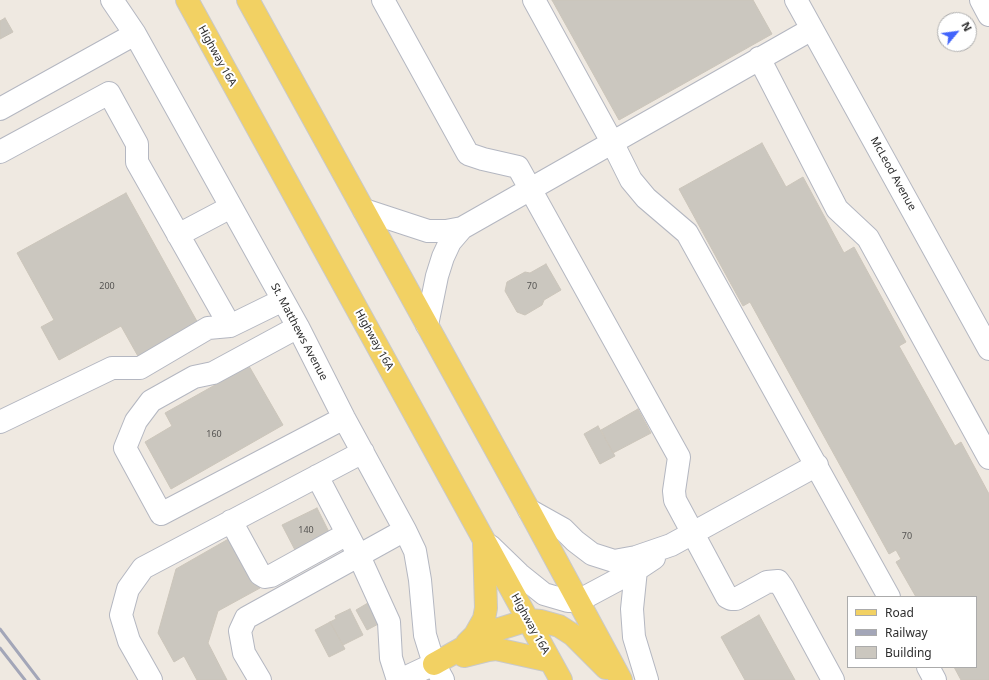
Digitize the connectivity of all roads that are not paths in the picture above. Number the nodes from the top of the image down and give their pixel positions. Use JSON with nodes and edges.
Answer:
{"nodes":[{"id":1,"x":112,"y":0,"type":"edge"},
{"id":2,"x":187,"y":0,"type":"edge"},
{"id":3,"x":248,"y":0,"type":"edge"},
{"id":4,"x":383,"y":0,"type":"edge"},
{"id":5,"x":534,"y":0,"type":"edge"},
{"id":6,"x":796,"y":0,"type":"edge"},
{"id":7,"x":981,"y":0,"type":"edge"},
{"id":8,"x":989,"y":14,"type":"edge"},
{"id":9,"x":812,"y":28,"type":"junction"},
{"id":10,"x":135,"y":34,"type":"junction"},
{"id":11,"x":759,"y":58,"type":"junction"},
{"id":12,"x":0,"y":109,"type":"edge"},
{"id":13,"x":612,"y":142,"type":"junction"},
{"id":14,"x":0,"y":152,"type":"edge"},
{"id":15,"x":530,"y":189,"type":"junction"},
{"id":16,"x":231,"y":207,"type":"junction"},
{"id":17,"x":364,"y":210,"type":"junction"},
{"id":18,"x":462,"y":228,"type":"junction"},
{"id":19,"x":178,"y":235,"type":"junction"},
{"id":20,"x":283,"y":300,"type":"junction"},
{"id":21,"x":427,"y":325,"type":"junction"},
{"id":22,"x":230,"y":326,"type":"junction"},
{"id":23,"x":298,"y":327,"type":"junction"},
{"id":24,"x":989,"y":349,"type":"edge"},
{"id":25,"x":344,"y":418,"type":"junction"},
{"id":26,"x":0,"y":422,"type":"edge"},
{"id":27,"x":363,"y":452,"type":"junction"},
{"id":28,"x":989,"y":458,"type":"edge"},
{"id":29,"x":817,"y":465,"type":"junction"},
{"id":30,"x":317,"y":476,"type":"junction"},
{"id":31,"x":529,"y":510,"type":"junction"},
{"id":32,"x":231,"y":521,"type":"junction"},
{"id":33,"x":405,"y":530,"type":"junction"},
{"id":34,"x":347,"y":534,"type":"junction"},
{"id":35,"x":693,"y":534,"type":"junction"},
{"id":36,"x":484,"y":540,"type":"junction"},
{"id":37,"x":671,"y":545,"type":"junction"},
{"id":38,"x":359,"y":556,"type":"junction"},
{"id":39,"x":636,"y":570,"type":"junction"},
{"id":40,"x":888,"y":596,"type":"edge"},
{"id":41,"x":578,"y":601,"type":"junction"},
{"id":42,"x":528,"y":620,"type":"junction"},
{"id":43,"x":462,"y":648,"type":"junction"},
{"id":44,"x":550,"y":661,"type":"junction"},
{"id":45,"x":929,"y":668,"type":"edge"},
{"id":46,"x":438,"y":672,"type":"edge"},
{"id":47,"x":151,"y":680,"type":"edge"},
{"id":48,"x":259,"y":680,"type":"edge"},
{"id":49,"x":399,"y":680,"type":"edge"},
{"id":50,"x":561,"y":680,"type":"edge"},
{"id":51,"x":618,"y":680,"type":"edge"},
{"id":52,"x":621,"y":680,"type":"edge"},
{"id":53,"x":647,"y":680,"type":"edge"},
{"id":54,"x":833,"y":680,"type":"edge"},
{"id":55,"x":935,"y":680,"type":"edge"}],
"edges":[{"from":1,"to":10,"type":"street","name":"St. Matthews Avenue"},
{"from":2,"to":36,"type":"main road","name":"Highway 16A"},
{"from":3,"to":17,"type":"main road"},
{"from":4,"to":15,"type":"street"},
{"from":5,"to":13,"type":"street"},
{"from":6,"to":9,"type":"street","name":"McLeod Avenue"},
{"from":7,"to":8,"type":"street"},
{"from":9,"to":11,"type":"street"},
{"from":9,"to":24,"type":"street","name":"McLeod Avenue"},
{"from":10,"to":12,"type":"street"},
{"from":10,"to":16,"type":"street","name":"St. Matthews Avenue"},
{"from":11,"to":13,"type":"street"},
{"from":11,"to":28,"type":"street"},
{"from":13,"to":15,"type":"street"},
{"from":13,"to":29,"type":"street"},
{"from":14,"to":19,"type":"street"},
{"from":15,"to":18,"type":"street"},
{"from":15,"to":35,"type":"street"},
{"from":16,"to":19,"type":"street"},
{"from":16,"to":20,"type":"street","name":"St. Matthews Avenue"},
{"from":17,"to":18,"type":"street"},
{"from":17,"to":21,"type":"main road"},
{"from":18,"to":21,"type":"street"},
{"from":19,"to":22,"type":"street"},
{"from":20,"to":22,"type":"street"},
{"from":20,"to":23,"type":"street","name":"St. Matthews Avenue"},
{"from":21,"to":31,"type":"main road"},
{"from":22,"to":26,"type":"street"},
{"from":23,"to":25,"type":"street","name":"St. Matthews Avenue"},
{"from":23,"to":25,"type":"street"},
{"from":25,"to":27,"type":"street","name":"St. Matthews Avenue"},
{"from":27,"to":30,"type":"street"},
{"from":27,"to":33,"type":"street","name":"St. Matthews Avenue"},
{"from":29,"to":35,"type":"street"},
{"from":29,"to":40,"type":"street"},
{"from":30,"to":32,"type":"street"},
{"from":30,"to":34,"type":"street"},
{"from":31,"to":37,"type":"street"},
{"from":31,"to":41,"type":"main road"},
{"from":32,"to":34,"type":"street"},
{"from":32,"to":47,"type":"street"},
{"from":33,"to":38,"type":"street"},
{"from":33,"to":46,"type":"street","name":"St. Matthews Avenue"},
{"from":34,"to":38,"type":"street"},
{"from":35,"to":37,"type":"street"},
{"from":35,"to":54,"type":"street"},
{"from":36,"to":41,"type":"street"},
{"from":36,"to":42,"type":"main road","name":"Highway 16A"},
{"from":36,"to":43,"type":"main road"},
{"from":37,"to":39,"type":"street"},
{"from":38,"to":48,"type":"street"},
{"from":38,"to":49,"type":"street"},
{"from":39,"to":41,"type":"street"},
{"from":39,"to":53,"type":"street"},
{"from":41,"to":52,"type":"main road"},
{"from":42,"to":43,"type":"main road"},
{"from":42,"to":44,"type":"main road","name":"Highway 16A"},
{"from":42,"to":51,"type":"main road"},
{"from":43,"to":46,"type":"main road"},
{"from":44,"to":46,"type":"main road"},
{"from":44,"to":50,"type":"main road","name":"Highway 16A"},
{"from":45,"to":55,"type":"street"},
{"from":46,"to":49,"type":"street"}]}
